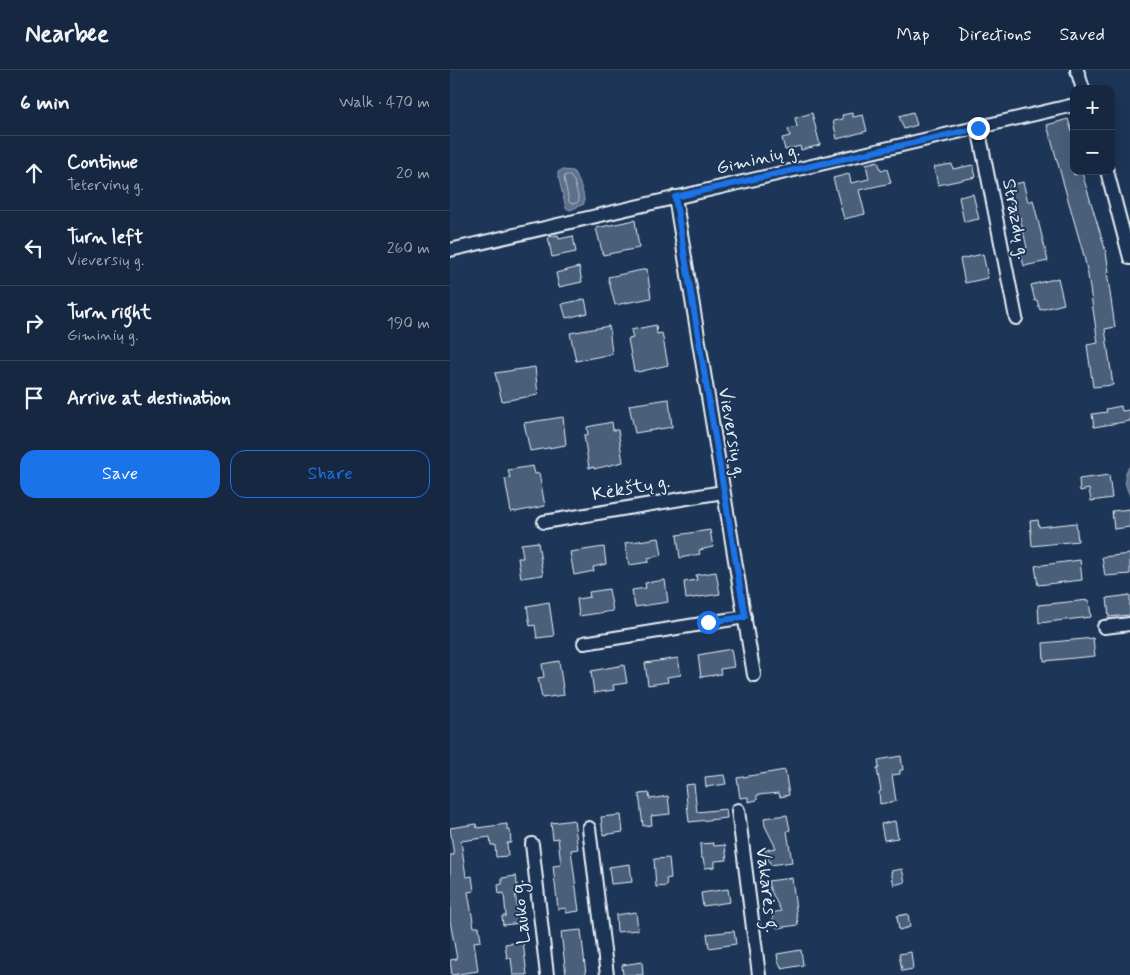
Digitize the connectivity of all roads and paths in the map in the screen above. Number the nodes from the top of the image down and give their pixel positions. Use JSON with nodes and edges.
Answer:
{"nodes":[{"id":1,"x":1077,"y":70,"type":"edge"},
{"id":2,"x":1082,"y":85,"type":"edge"},
{"id":3,"x":1070,"y":106,"type":"edge"},
{"id":4,"x":978,"y":128,"type":"junction"},
{"id":5,"x":1108,"y":175,"type":"edge"},
{"id":6,"x":675,"y":197,"type":"junction"},
{"id":7,"x":450,"y":250,"type":"edge"},
{"id":8,"x":1130,"y":258,"type":"edge"},
{"id":9,"x":1016,"y":318,"type":"dead end"},
{"id":10,"x":724,"y":492,"type":"junction"},
{"id":11,"x":544,"y":522,"type":"dead end"},
{"id":12,"x":745,"y":617,"type":"junction"},
{"id":13,"x":1130,"y":624,"type":"edge"},
{"id":14,"x":1104,"y":627,"type":"dead end"},
{"id":15,"x":584,"y":643,"type":"dead end"},
{"id":16,"x":754,"y":676,"type":"dead end"},
{"id":17,"x":738,"y":810,"type":"dead end"},
{"id":18,"x":589,"y":828,"type":"dead end"},
{"id":19,"x":532,"y":844,"type":"dead end"},
{"id":20,"x":547,"y":975,"type":"edge"},
{"id":21,"x":607,"y":975,"type":"edge"},
{"id":22,"x":759,"y":975,"type":"edge"}],
"edges":[{"from":1,"to":2,"type":"street"},
{"from":3,"to":4,"type":"street","name":"Giminių g."},
{"from":4,"to":6,"type":"street","name":"Giminių g."},
{"from":4,"to":9,"type":"street","name":"Strazdų g."},
{"from":5,"to":8,"type":"street"},
{"from":6,"to":7,"type":"street","name":"Giminių g."},
{"from":6,"to":10,"type":"street","name":"Vieversių g."},
{"from":10,"to":11,"type":"street","name":"Kėkštų g."},
{"from":10,"to":12,"type":"street","name":"Vieversių g."},
{"from":12,"to":15,"type":"street"},
{"from":12,"to":16,"type":"street","name":"Vieversių g."},
{"from":13,"to":14,"type":"street"},
{"from":17,"to":22,"type":"street","name":"Vakarės g."},
{"from":18,"to":21,"type":"street"},
{"from":19,"to":20,"type":"street","name":"Lauko g."}]}
